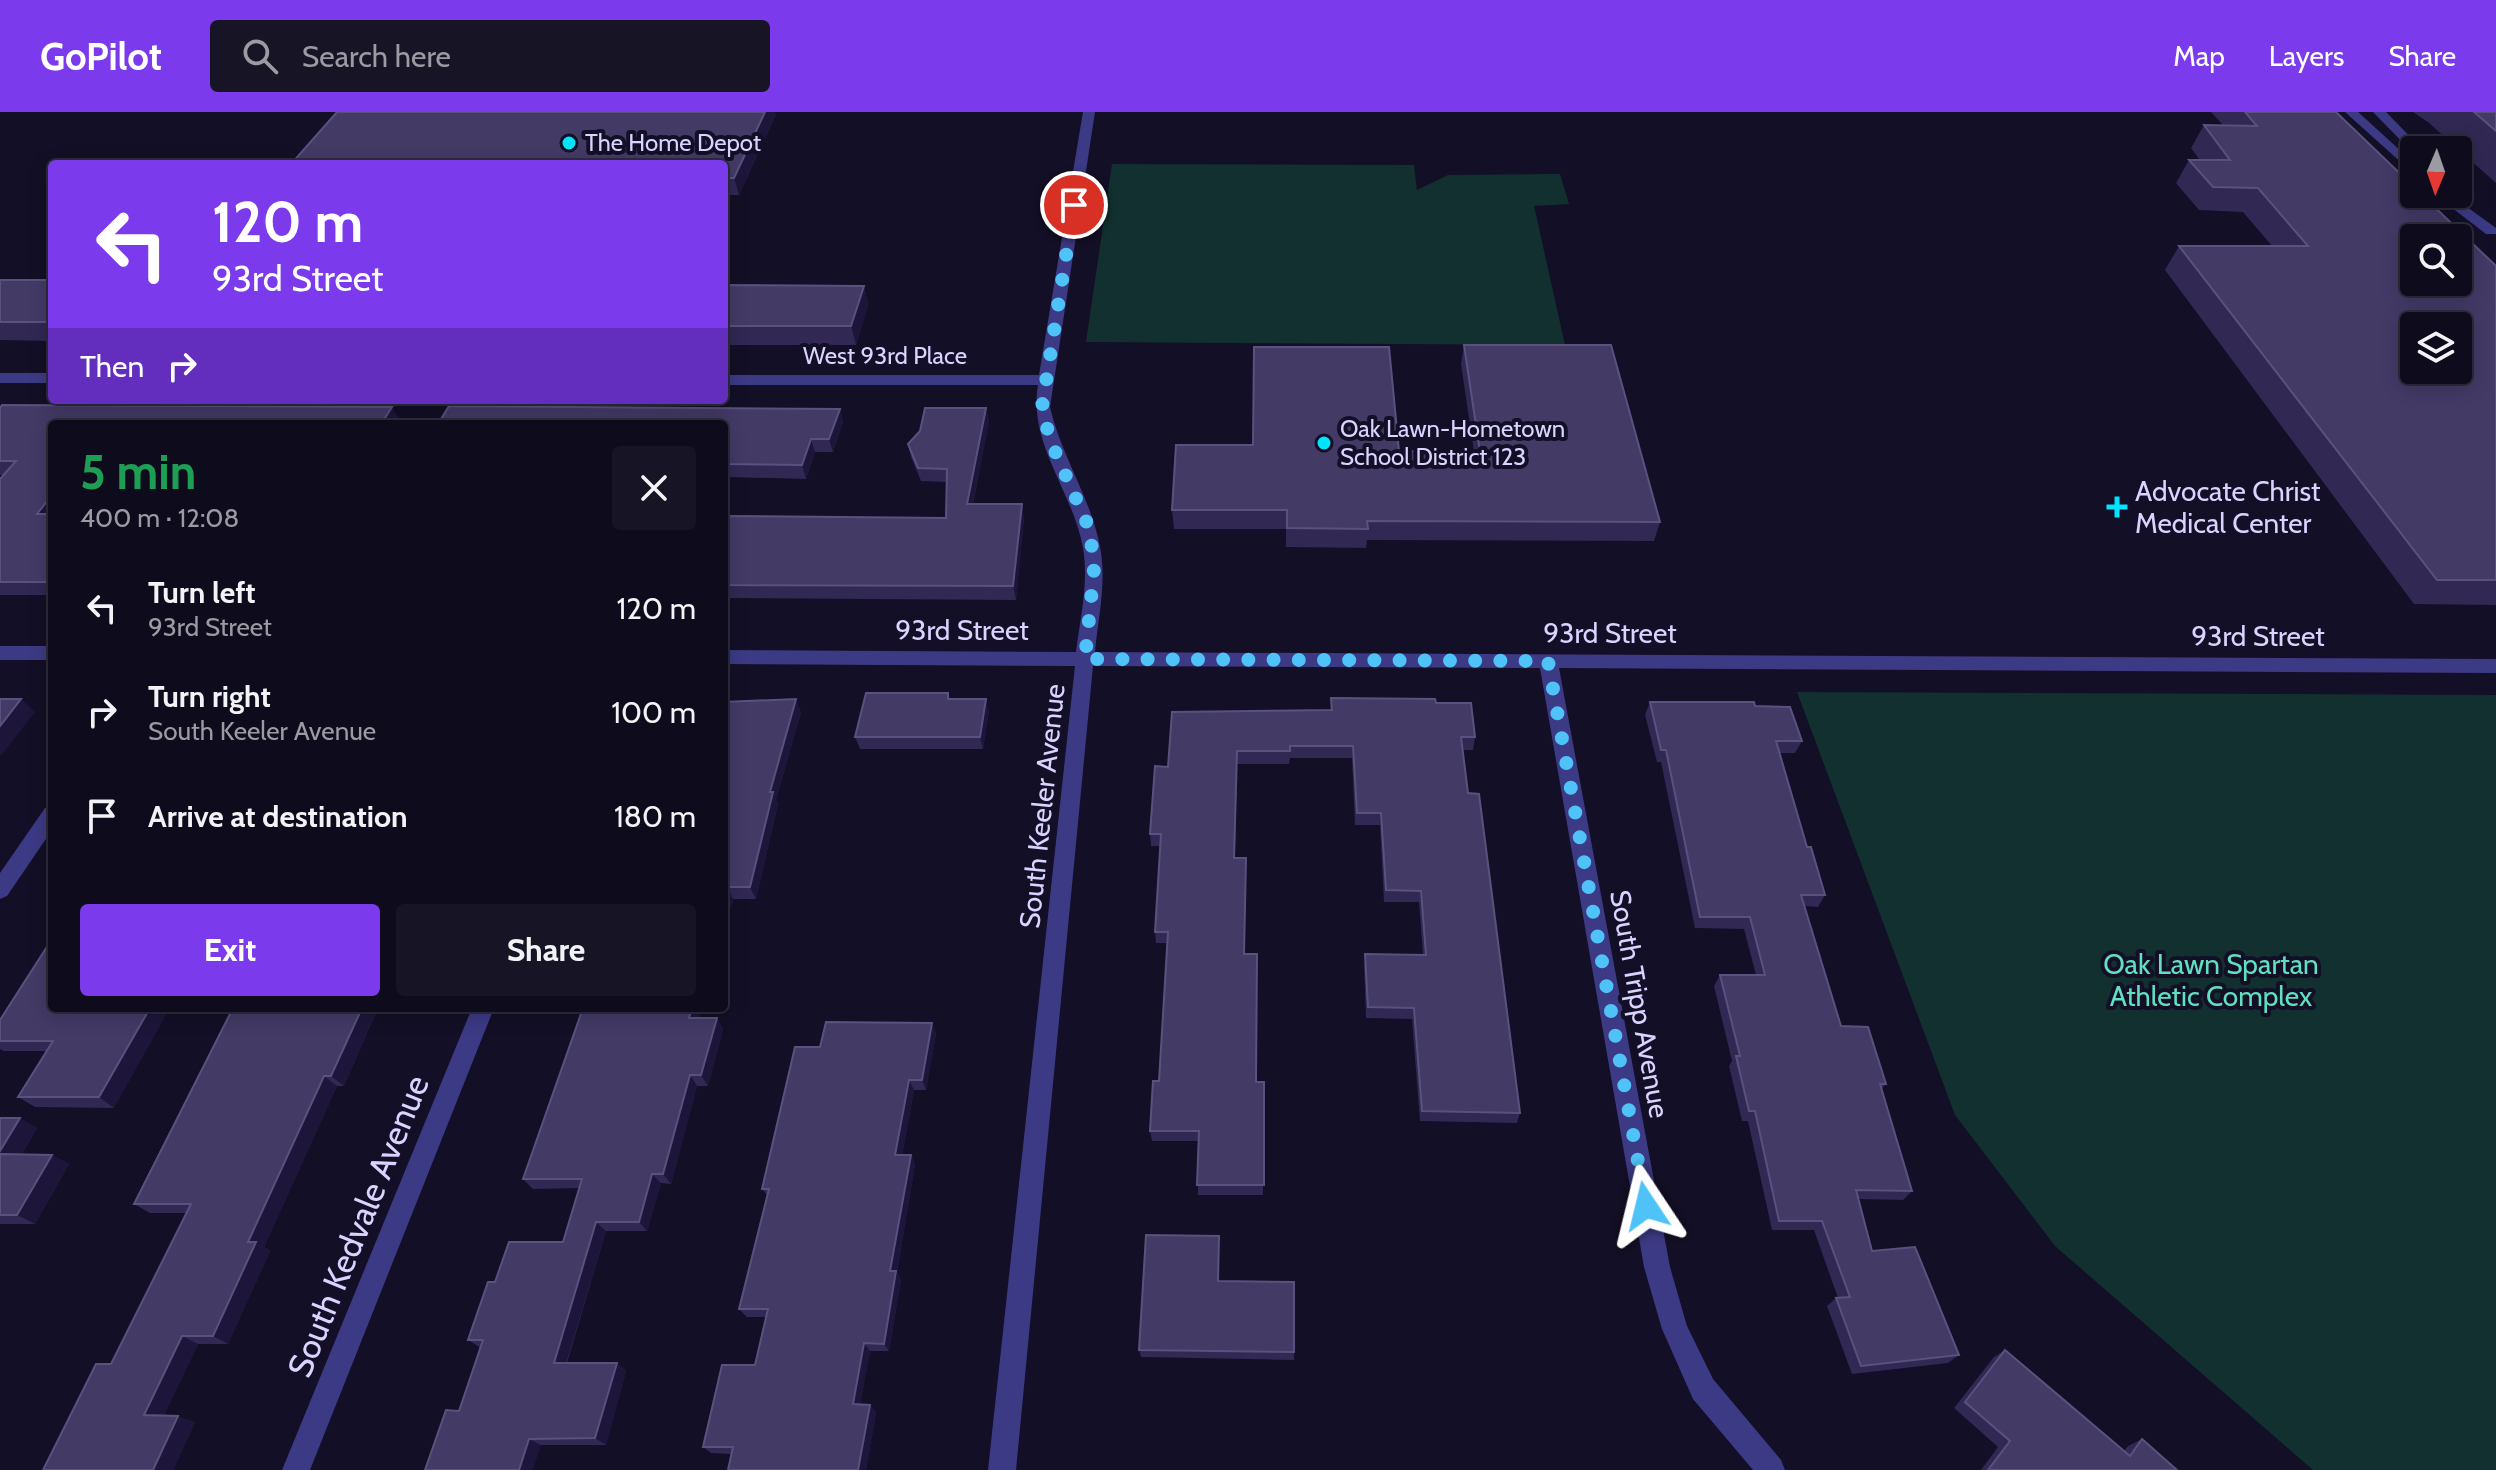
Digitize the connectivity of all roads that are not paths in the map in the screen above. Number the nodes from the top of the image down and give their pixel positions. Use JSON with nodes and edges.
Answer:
{"nodes":[{"id":1,"x":1089,"y":112,"type":"edge"},
{"id":2,"x":2351,"y":112,"type":"edge"},
{"id":3,"x":2379,"y":112,"type":"edge"},
{"id":4,"x":2403,"y":136,"type":"edge"},
{"id":5,"x":2400,"y":157,"type":"edge"},
{"id":6,"x":2472,"y":207,"type":"edge"},
{"id":7,"x":2460,"y":208,"type":"edge"},
{"id":8,"x":2494,"y":233,"type":"edge"},
{"id":9,"x":0,"y":378,"type":"edge"},
{"id":10,"x":48,"y":378,"type":"edge"},
{"id":11,"x":728,"y":380,"type":"edge"},
{"id":12,"x":1046,"y":380,"type":"junction"},
{"id":13,"x":0,"y":653,"type":"edge"},
{"id":14,"x":48,"y":653,"type":"edge"},
{"id":15,"x":728,"y":657,"type":"edge"},
{"id":16,"x":1085,"y":659,"type":"junction"},
{"id":17,"x":1548,"y":661,"type":"junction"},
{"id":18,"x":2496,"y":666,"type":"edge"},
{"id":19,"x":48,"y":820,"type":"edge"},
{"id":20,"x":0,"y":890,"type":"edge"},
{"id":21,"x":481,"y":1012,"type":"edge"},
{"id":22,"x":296,"y":1470,"type":"edge"},
{"id":23,"x":1002,"y":1470,"type":"edge"},
{"id":24,"x":1771,"y":1470,"type":"edge"}],
"edges":[{"from":1,"to":12,"type":"street","name":"South Keeler Avenue"},
{"from":2,"to":5,"type":"street"},
{"from":3,"to":4,"type":"street"},
{"from":6,"to":8,"type":"street"},
{"from":7,"to":8,"type":"street"},
{"from":9,"to":10,"type":"street"},
{"from":11,"to":12,"type":"street","name":"West 93rd Place"},
{"from":12,"to":16,"type":"street","name":"South Keeler Avenue"},
{"from":13,"to":14,"type":"street"},
{"from":15,"to":16,"type":"street","name":"93rd Street"},
{"from":16,"to":17,"type":"street","name":"93rd Street"},
{"from":16,"to":23,"type":"street","name":"South Keeler Avenue"},
{"from":17,"to":18,"type":"street","name":"93rd Street"},
{"from":17,"to":24,"type":"street","name":"South Tripp Avenue"},
{"from":19,"to":20,"type":"street"},
{"from":21,"to":22,"type":"street","name":"South Kedvale Avenue"}]}
